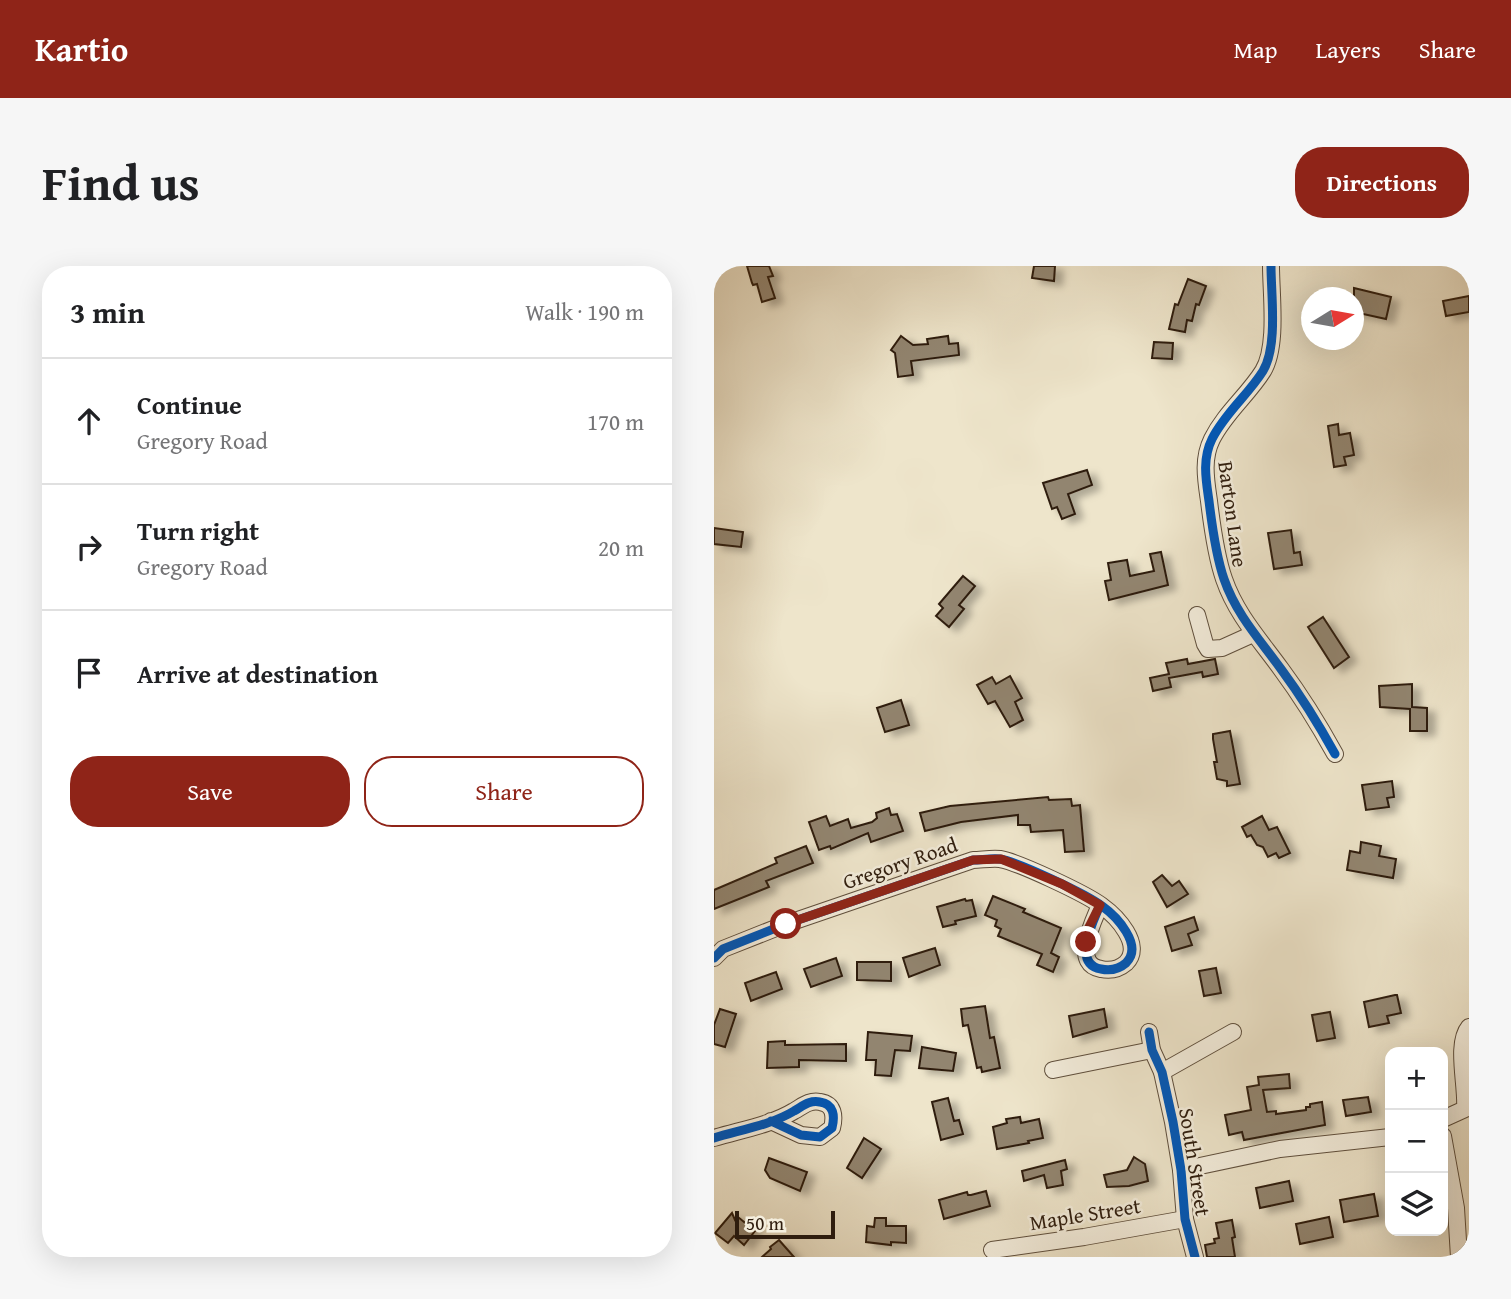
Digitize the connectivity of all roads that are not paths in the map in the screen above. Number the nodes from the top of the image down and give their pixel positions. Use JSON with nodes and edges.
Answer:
{"nodes":[{"id":1,"x":1271,"y":266,"type":"edge"},
{"id":2,"x":1197,"y":615,"type":"dead end"},
{"id":3,"x":1253,"y":634,"type":"junction"},
{"id":4,"x":1335,"y":754,"type":"dead end"},
{"id":5,"x":1100,"y":905,"type":"dead end"},
{"id":6,"x":714,"y":958,"type":"edge"},
{"id":7,"x":1469,"y":1027,"type":"edge"},
{"id":8,"x":1149,"y":1032,"type":"dead end"},
{"id":9,"x":1233,"y":1032,"type":"dead end"},
{"id":10,"x":1152,"y":1050,"type":"junction"},
{"id":11,"x":1053,"y":1070,"type":"dead end"},
{"id":12,"x":1162,"y":1072,"type":"junction"},
{"id":13,"x":1448,"y":1117,"type":"edge"},
{"id":14,"x":771,"y":1121,"type":"dead end"},
{"id":15,"x":714,"y":1138,"type":"edge"},
{"id":16,"x":1385,"y":1138,"type":"edge"},
{"id":17,"x":1448,"y":1164,"type":"edge"},
{"id":18,"x":1181,"y":1170,"type":"junction"},
{"id":19,"x":1185,"y":1219,"type":"junction"},
{"id":20,"x":992,"y":1250,"type":"dead end"},
{"id":21,"x":1195,"y":1257,"type":"edge"},
{"id":22,"x":1459,"y":1257,"type":"edge"}],
"edges":[{"from":1,"to":3,"type":"street","name":"Barton Lane"},
{"from":2,"to":3,"type":"street"},
{"from":3,"to":4,"type":"street","name":"Barton Lane"},
{"from":5,"to":6,"type":"street","name":"Gregory Road"},
{"from":7,"to":13,"type":"street"},
{"from":8,"to":10,"type":"street","name":"South Street"},
{"from":9,"to":12,"type":"street"},
{"from":10,"to":11,"type":"street"},
{"from":10,"to":12,"type":"street","name":"South Street"},
{"from":12,"to":18,"type":"street","name":"South Street"},
{"from":14,"to":15,"type":"street"},
{"from":16,"to":18,"type":"street"},
{"from":17,"to":22,"type":"street"},
{"from":18,"to":19,"type":"street","name":"South Street"},
{"from":19,"to":20,"type":"street","name":"Maple Street"},
{"from":19,"to":21,"type":"street","name":"South Street"}]}
